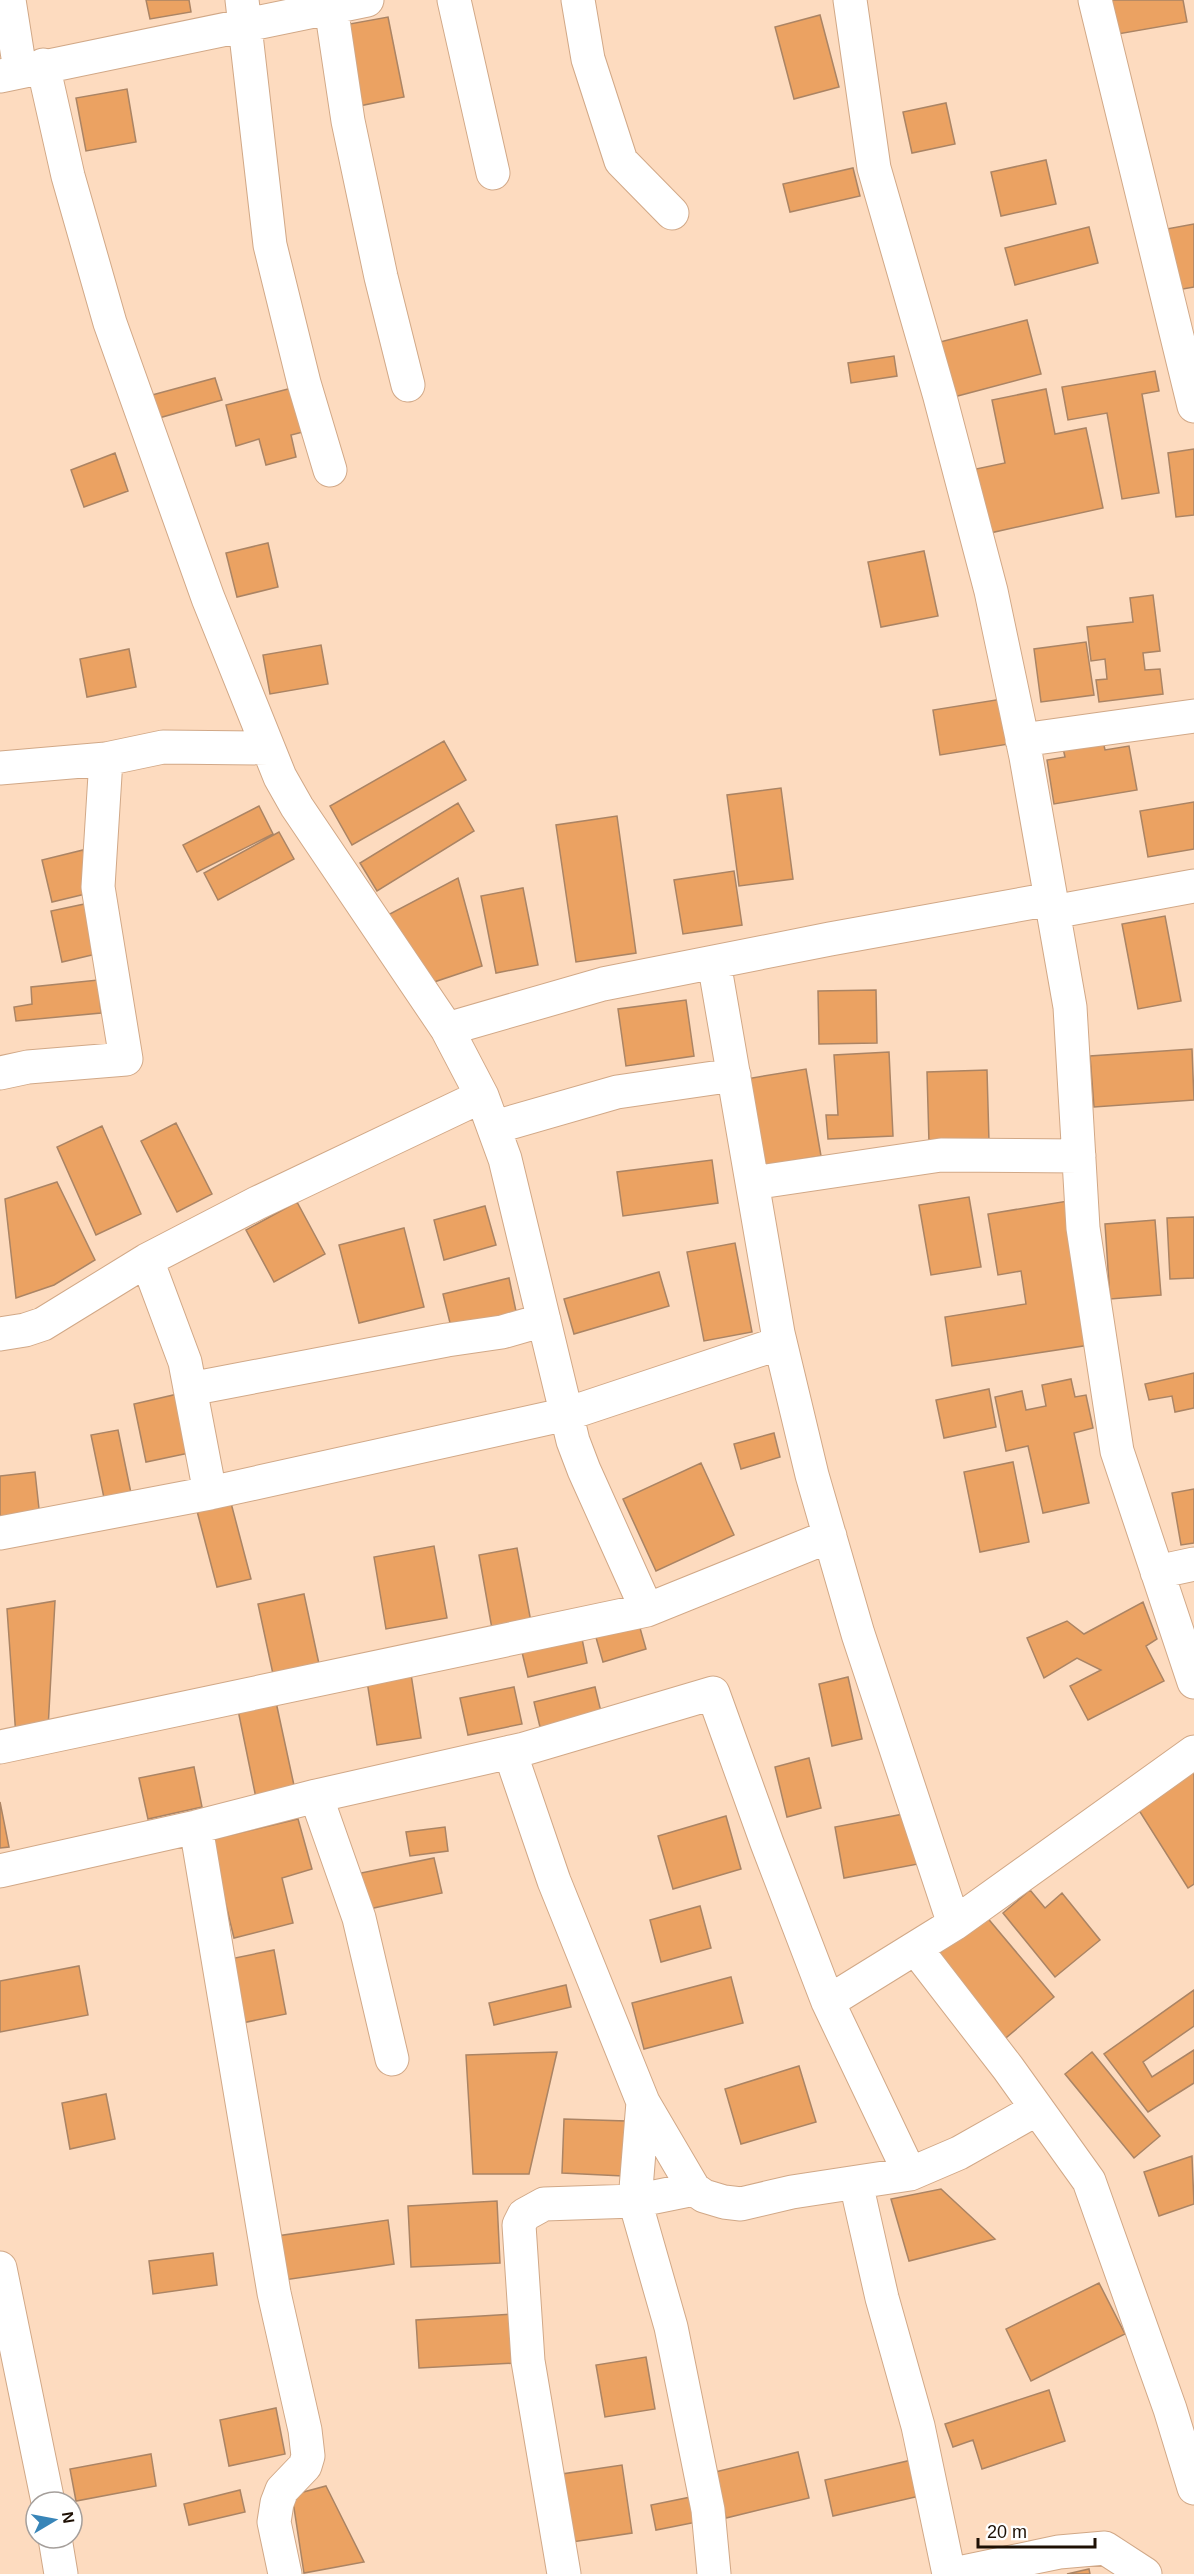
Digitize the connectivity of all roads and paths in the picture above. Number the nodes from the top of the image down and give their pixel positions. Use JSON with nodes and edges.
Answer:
{"nodes":[{"id":1,"x":9,"y":0,"type":"edge"},
{"id":2,"x":367,"y":0,"type":"edge"},
{"id":3,"x":454,"y":0,"type":"edge"},
{"id":4,"x":578,"y":0,"type":"edge"},
{"id":5,"x":850,"y":0,"type":"edge"},
{"id":6,"x":1095,"y":0,"type":"edge"},
{"id":7,"x":331,"y":7,"type":"junction"},
{"id":8,"x":245,"y":12,"type":"edge"},
{"id":9,"x":21,"y":70,"type":"edge"},
{"id":10,"x":493,"y":173,"type":"dead end"},
{"id":11,"x":672,"y":213,"type":"dead end"},
{"id":12,"x":408,"y":386,"type":"dead end"},
{"id":13,"x":1194,"y":406,"type":"edge"},
{"id":14,"x":330,"y":470,"type":"dead end"},
{"id":15,"x":1194,"y":716,"type":"edge"},
{"id":16,"x":1022,"y":740,"type":"junction"},
{"id":17,"x":268,"y":748,"type":"junction"},
{"id":18,"x":106,"y":759,"type":"junction"},
{"id":19,"x":0,"y":768,"type":"edge"},
{"id":20,"x":1194,"y":886,"type":"edge"},
{"id":21,"x":1052,"y":906,"type":"junction"},
{"id":22,"x":714,"y":962,"type":"junction"},
{"id":23,"x":447,"y":1029,"type":"junction"},
{"id":24,"x":0,"y":1073,"type":"edge"},
{"id":25,"x":734,"y":1075,"type":"junction"},
{"id":26,"x":482,"y":1096,"type":"junction"},
{"id":27,"x":495,"y":1127,"type":"junction"},
{"id":28,"x":1079,"y":1156,"type":"junction"},
{"id":29,"x":753,"y":1183,"type":"junction"},
{"id":30,"x":147,"y":1260,"type":"junction"},
{"id":31,"x":544,"y":1320,"type":"junction"},
{"id":32,"x":1,"y":1331,"type":"edge"},
{"id":33,"x":780,"y":1343,"type":"junction"},
{"id":34,"x":190,"y":1389,"type":"junction"},
{"id":35,"x":567,"y":1414,"type":"junction"},
{"id":36,"x":210,"y":1493,"type":"junction"},
{"id":37,"x":0,"y":1533,"type":"edge"},
{"id":38,"x":830,"y":1536,"type":"junction"},
{"id":39,"x":1194,"y":1564,"type":"edge"},
{"id":40,"x":1157,"y":1572,"type":"junction"},
{"id":41,"x":647,"y":1610,"type":"junction"},
{"id":42,"x":1194,"y":1682,"type":"edge"},
{"id":43,"x":0,"y":1747,"type":"edge"},
{"id":44,"x":510,"y":1752,"type":"junction"},
{"id":45,"x":1194,"y":1752,"type":"edge"},
{"id":46,"x":316,"y":1796,"type":"junction"},
{"id":47,"x":196,"y":1827,"type":"junction"},
{"id":48,"x":0,"y":1871,"type":"edge"},
{"id":49,"x":954,"y":1924,"type":"junction"},
{"id":50,"x":916,"y":1949,"type":"junction"},
{"id":51,"x":828,"y":2002,"type":"junction"},
{"id":52,"x":392,"y":2059,"type":"dead end"},
{"id":53,"x":643,"y":2102,"type":"junction"},
{"id":54,"x":1037,"y":2109,"type":"junction"},
{"id":55,"x":910,"y":2174,"type":"junction"},
{"id":56,"x":856,"y":2183,"type":"junction"},
{"id":57,"x":694,"y":2189,"type":"junction"},
{"id":58,"x":635,"y":2201,"type":"junction"},
{"id":59,"x":0,"y":2268,"type":"edge"},
{"id":60,"x":1194,"y":2488,"type":"edge"},
{"id":61,"x":46,"y":2490,"type":"edge"},
{"id":62,"x":57,"y":2550,"type":"edge"},
{"id":63,"x":62,"y":2574,"type":"edge"},
{"id":64,"x":285,"y":2574,"type":"edge"},
{"id":65,"x":564,"y":2574,"type":"edge"},
{"id":66,"x":714,"y":2574,"type":"edge"},
{"id":67,"x":952,"y":2574,"type":"edge"},
{"id":68,"x":1145,"y":2574,"type":"edge"}],
"edges":[{"from":1,"to":9,"type":"street"},
{"from":2,"to":7,"type":"street"},
{"from":3,"to":10,"type":"street"},
{"from":4,"to":11,"type":"street"},
{"from":5,"to":16,"type":"street"},
{"from":6,"to":13,"type":"street"},
{"from":7,"to":8,"type":"street"},
{"from":7,"to":12,"type":"street"},
{"from":8,"to":9,"type":"street"},
{"from":8,"to":14,"type":"street"},
{"from":9,"to":17,"type":"street"},
{"from":15,"to":16,"type":"street"},
{"from":16,"to":21,"type":"street"},
{"from":17,"to":18,"type":"street"},
{"from":17,"to":23,"type":"street"},
{"from":18,"to":19,"type":"street"},
{"from":18,"to":24,"type":"street"},
{"from":20,"to":21,"type":"street"},
{"from":21,"to":22,"type":"street"},
{"from":21,"to":28,"type":"street"},
{"from":22,"to":23,"type":"street"},
{"from":22,"to":25,"type":"street"},
{"from":23,"to":26,"type":"street"},
{"from":25,"to":27,"type":"street"},
{"from":25,"to":29,"type":"street"},
{"from":26,"to":27,"type":"street"},
{"from":26,"to":30,"type":"street"},
{"from":27,"to":31,"type":"street"},
{"from":28,"to":29,"type":"street"},
{"from":28,"to":40,"type":"street"},
{"from":29,"to":33,"type":"street"},
{"from":30,"to":32,"type":"street"},
{"from":30,"to":34,"type":"street"},
{"from":31,"to":34,"type":"street"},
{"from":31,"to":35,"type":"street"},
{"from":33,"to":35,"type":"street"},
{"from":33,"to":38,"type":"street"},
{"from":34,"to":36,"type":"street"},
{"from":35,"to":36,"type":"street"},
{"from":35,"to":41,"type":"street"},
{"from":36,"to":37,"type":"street"},
{"from":38,"to":41,"type":"street"},
{"from":38,"to":49,"type":"street"},
{"from":39,"to":40,"type":"street"},
{"from":40,"to":42,"type":"street"},
{"from":41,"to":43,"type":"street"},
{"from":44,"to":46,"type":"street"},
{"from":44,"to":51,"type":"street"},
{"from":44,"to":53,"type":"street"},
{"from":45,"to":49,"type":"street"},
{"from":46,"to":47,"type":"street"},
{"from":46,"to":52,"type":"street"},
{"from":47,"to":48,"type":"street"},
{"from":47,"to":64,"type":"street"},
{"from":49,"to":50,"type":"street"},
{"from":50,"to":51,"type":"street"},
{"from":50,"to":54,"type":"street"},
{"from":51,"to":55,"type":"street"},
{"from":53,"to":57,"type":"street"},
{"from":53,"to":58,"type":"street"},
{"from":54,"to":55,"type":"street"},
{"from":54,"to":60,"type":"street"},
{"from":55,"to":56,"type":"street"},
{"from":56,"to":57,"type":"street"},
{"from":56,"to":67,"type":"street"},
{"from":57,"to":58,"type":"street"},
{"from":58,"to":65,"type":"street"},
{"from":58,"to":66,"type":"street"},
{"from":59,"to":61,"type":"street"},
{"from":62,"to":63,"type":"street"},
{"from":67,"to":68,"type":"street"}]}
